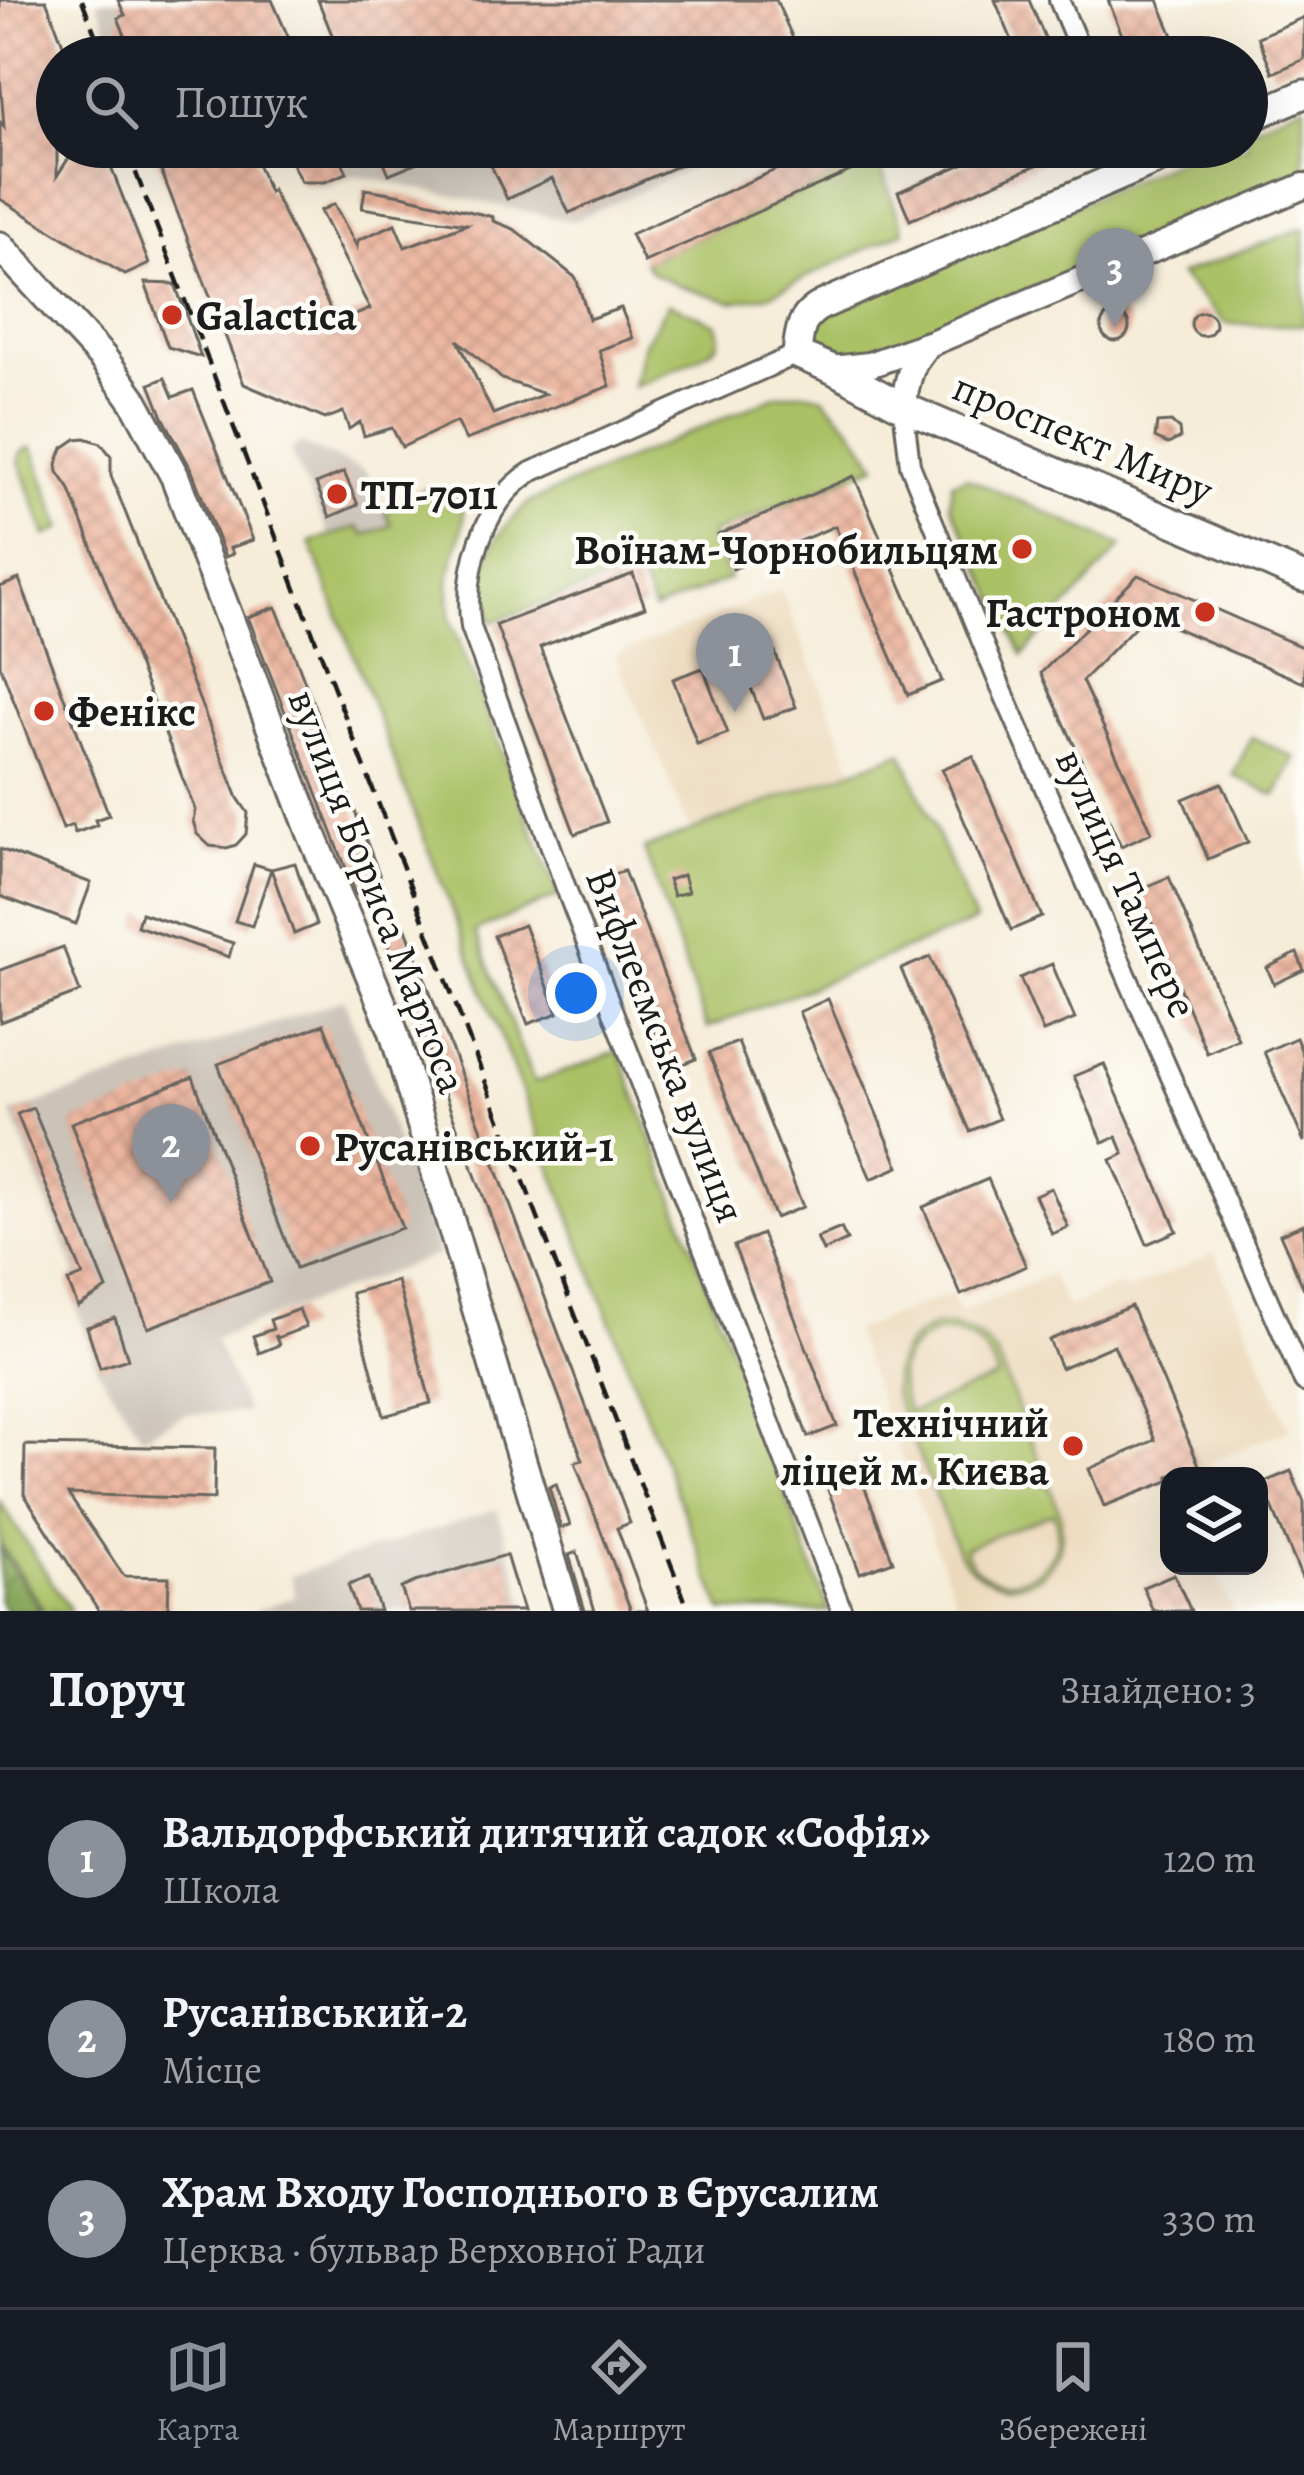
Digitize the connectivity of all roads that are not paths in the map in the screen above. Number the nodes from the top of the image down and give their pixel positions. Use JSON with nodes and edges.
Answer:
{"nodes":[{"id":1,"x":1059,"y":0,"type":"edge"},
{"id":2,"x":1074,"y":36,"type":"edge"},
{"id":3,"x":1304,"y":94,"type":"edge"},
{"id":4,"x":1268,"y":110,"type":"edge"},
{"id":5,"x":1108,"y":168,"type":"edge"},
{"id":6,"x":1304,"y":186,"type":"edge"},
{"id":7,"x":0,"y":247,"type":"edge"},
{"id":8,"x":929,"y":344,"type":"junction"},
{"id":9,"x":796,"y":354,"type":"junction"},
{"id":10,"x":832,"y":369,"type":"junction"},
{"id":11,"x":902,"y":407,"type":"junction"},
{"id":12,"x":1304,"y":578,"type":"edge"},
{"id":13,"x":1304,"y":1382,"type":"edge"},
{"id":14,"x":567,"y":1611,"type":"edge"},
{"id":15,"x":842,"y":1611,"type":"edge"}],
"edges":[{"from":1,"to":2,"type":"street"},
{"from":3,"to":4,"type":"main road"},
{"from":5,"to":9,"type":"main road"},
{"from":6,"to":8,"type":"street"},
{"from":7,"to":14,"type":"main road","name":"вулиця Бориса Мартоса"},
{"from":8,"to":10,"type":"street"},
{"from":8,"to":11,"type":"street"},
{"from":9,"to":10,"type":"main road","name":"проспект Миру"},
{"from":9,"to":15,"type":"street","name":"Вифлеємська вулиця"},
{"from":10,"to":11,"type":"main road","name":"проспект Миру"},
{"from":11,"to":12,"type":"main road","name":"проспект Миру"},
{"from":11,"to":13,"type":"street","name":"вулиця Тампере"}]}
